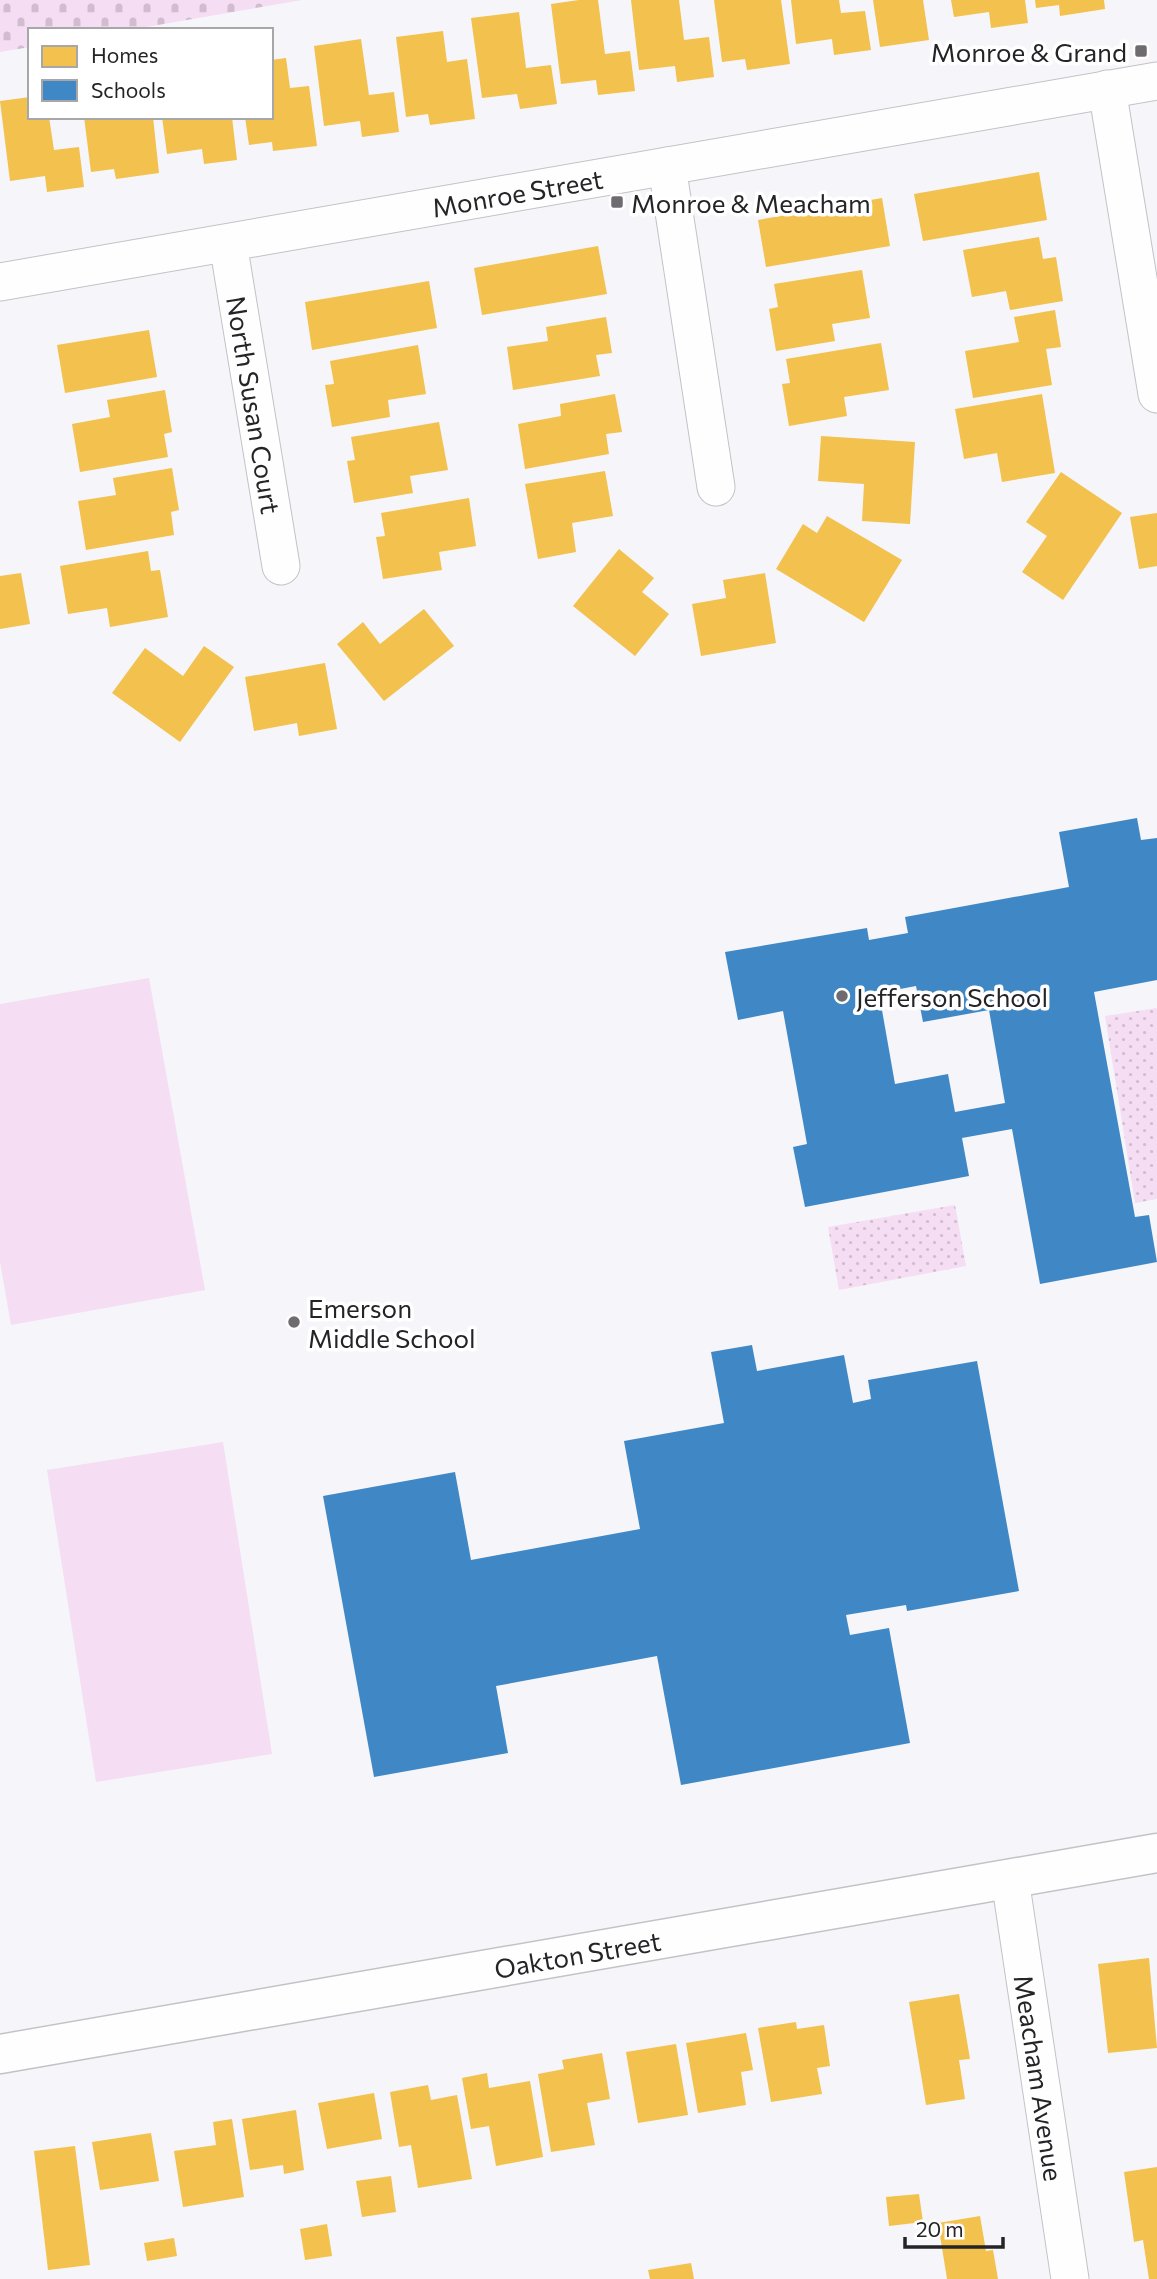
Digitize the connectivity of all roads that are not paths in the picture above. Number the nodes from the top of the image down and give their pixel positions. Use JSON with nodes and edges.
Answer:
{"nodes":[{"id":1,"x":1157,"y":81,"type":"edge"},
{"id":2,"x":1107,"y":89,"type":"junction"},
{"id":3,"x":667,"y":166,"type":"junction"},
{"id":4,"x":228,"y":243,"type":"junction"},
{"id":5,"x":0,"y":282,"type":"edge"},
{"id":6,"x":1157,"y":394,"type":"edge"},
{"id":7,"x":716,"y":487,"type":"dead end"},
{"id":8,"x":281,"y":566,"type":"dead end"},
{"id":9,"x":1157,"y":1853,"type":"edge"},
{"id":10,"x":1010,"y":1879,"type":"junction"},
{"id":11,"x":0,"y":2054,"type":"edge"},
{"id":12,"x":1070,"y":2279,"type":"edge"}],
"edges":[{"from":1,"to":2,"type":"street","name":"Monroe Street"},
{"from":2,"to":3,"type":"street","name":"Monroe Street"},
{"from":2,"to":6,"type":"street"},
{"from":3,"to":4,"type":"street","name":"Monroe Street"},
{"from":3,"to":7,"type":"street"},
{"from":4,"to":5,"type":"street","name":"Monroe Street"},
{"from":4,"to":8,"type":"street","name":"North Susan Court"},
{"from":9,"to":10,"type":"main road","name":"Oakton Street"},
{"from":10,"to":11,"type":"main road","name":"Oakton Street"},
{"from":10,"to":12,"type":"street","name":"Meacham Avenue"}]}
